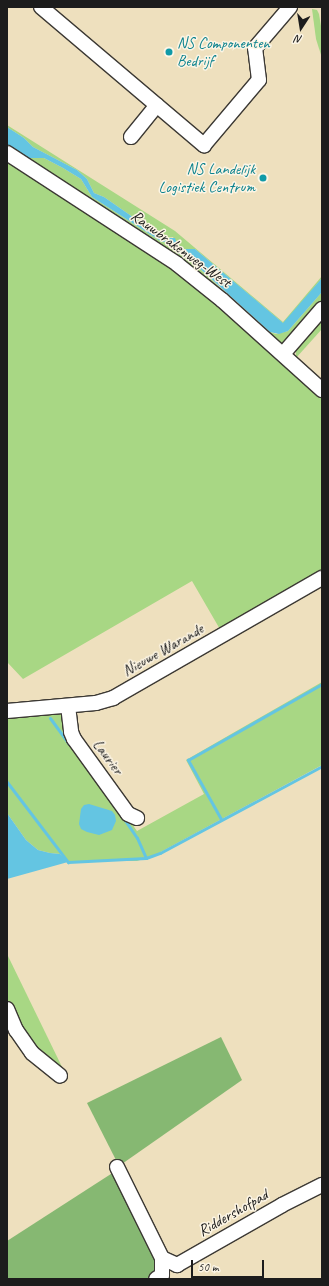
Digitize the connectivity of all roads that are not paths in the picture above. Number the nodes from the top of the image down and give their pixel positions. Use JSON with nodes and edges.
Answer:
{"nodes":[{"id":1,"x":40,"y":7,"type":"edge"},
{"id":2,"x":290,"y":7,"type":"edge"},
{"id":3,"x":157,"y":105,"type":"junction"},
{"id":4,"x":131,"y":137,"type":"dead end"},
{"id":5,"x":7,"y":153,"type":"edge"},
{"id":6,"x":322,"y":309,"type":"edge"},
{"id":7,"x":283,"y":354,"type":"junction"},
{"id":8,"x":322,"y":390,"type":"edge"},
{"id":9,"x":322,"y":578,"type":"edge"},
{"id":10,"x":68,"y":706,"type":"junction"},
{"id":11,"x":7,"y":711,"type":"edge"},
{"id":12,"x":137,"y":818,"type":"dead end"},
{"id":13,"x":7,"y":1009,"type":"edge"},
{"id":14,"x":60,"y":1076,"type":"dead end"},
{"id":15,"x":117,"y":1167,"type":"dead end"},
{"id":16,"x":322,"y":1185,"type":"edge"},
{"id":17,"x":162,"y":1258,"type":"junction"},
{"id":18,"x":156,"y":1279,"type":"edge"}],
"edges":[{"from":1,"to":3,"type":"street"},
{"from":2,"to":3,"type":"street"},
{"from":3,"to":4,"type":"street"},
{"from":5,"to":7,"type":"street","name":"Rauwbrakenweg-West"},
{"from":6,"to":7,"type":"street"},
{"from":7,"to":8,"type":"street","name":"Rauwbrakenweg-West"},
{"from":9,"to":10,"type":"street","name":"Nieuwe Warande"},
{"from":10,"to":11,"type":"street","name":"Nieuwe Warande"},
{"from":10,"to":12,"type":"street","name":"Laurier"},
{"from":13,"to":14,"type":"street"},
{"from":15,"to":17,"type":"street"},
{"from":16,"to":17,"type":"street","name":"Riddershofpad"},
{"from":17,"to":18,"type":"street"}]}
